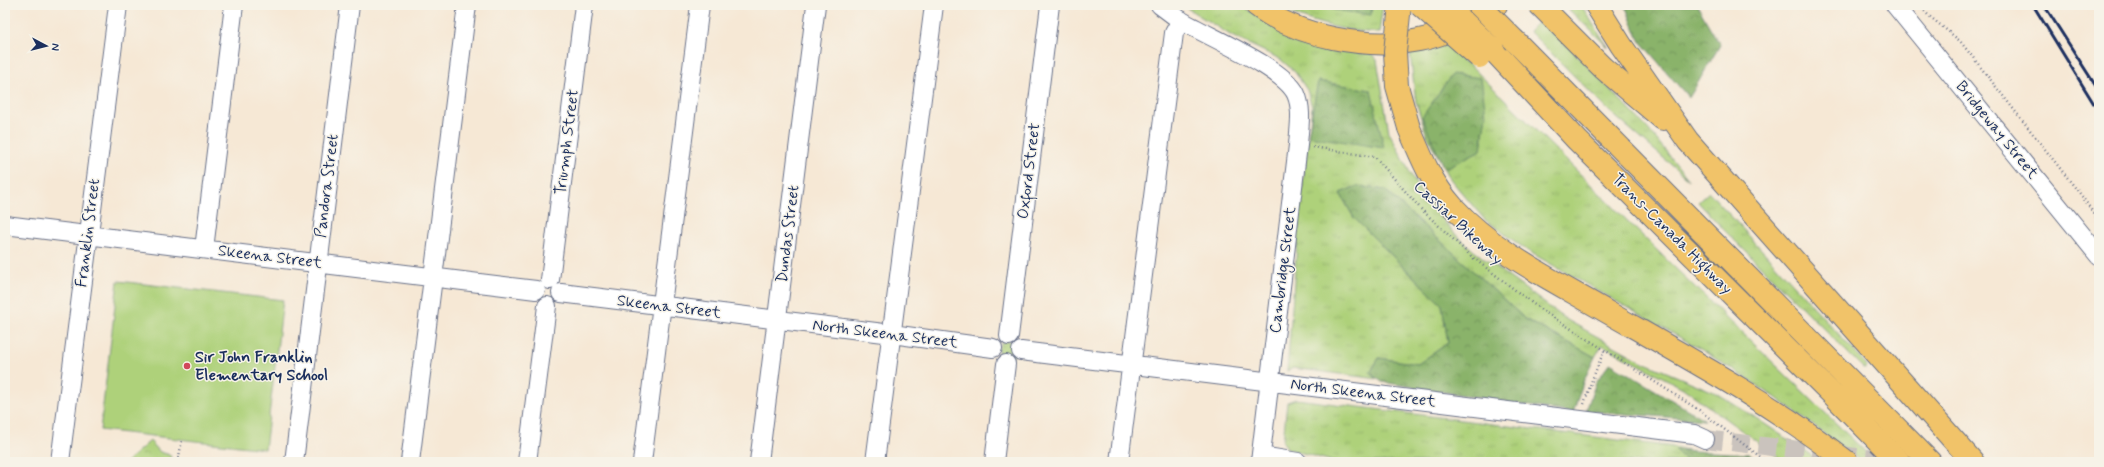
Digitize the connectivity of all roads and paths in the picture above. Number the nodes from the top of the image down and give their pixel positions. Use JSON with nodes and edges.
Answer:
{"nodes":[{"id":1,"x":118,"y":5,"type":"edge"},
{"id":2,"x":234,"y":5,"type":"edge"},
{"id":3,"x":350,"y":5,"type":"edge"},
{"id":4,"x":467,"y":5,"type":"edge"},
{"id":5,"x":584,"y":5,"type":"edge"},
{"id":6,"x":700,"y":5,"type":"edge"},
{"id":7,"x":816,"y":5,"type":"edge"},
{"id":8,"x":934,"y":5,"type":"edge"},
{"id":9,"x":1050,"y":5,"type":"edge"},
{"id":10,"x":1160,"y":5,"type":"edge"},
{"id":11,"x":1256,"y":5,"type":"edge"},
{"id":12,"x":1400,"y":5,"type":"edge"},
{"id":13,"x":1420,"y":5,"type":"edge"},
{"id":14,"x":1446,"y":5,"type":"edge"},
{"id":15,"x":1479,"y":5,"type":"edge"},
{"id":16,"x":1496,"y":5,"type":"edge"},
{"id":17,"x":1540,"y":5,"type":"edge"},
{"id":18,"x":1596,"y":5,"type":"edge"},
{"id":19,"x":1895,"y":5,"type":"edge"},
{"id":20,"x":1920,"y":5,"type":"edge"},
{"id":21,"x":1181,"y":20,"type":"junction"},
{"id":22,"x":1486,"y":54,"type":"junction"},
{"id":23,"x":1688,"y":141,"type":"junction"},
{"id":24,"x":1309,"y":146,"type":"dead end"},
{"id":25,"x":2099,"y":221,"type":"edge"},
{"id":26,"x":5,"y":225,"type":"edge"},
{"id":27,"x":88,"y":235,"type":"junction"},
{"id":28,"x":204,"y":249,"type":"junction"},
{"id":29,"x":2099,"y":256,"type":"edge"},
{"id":30,"x":317,"y":263,"type":"junction"},
{"id":31,"x":433,"y":278,"type":"junction"},
{"id":32,"x":556,"y":287,"type":"junction"},
{"id":33,"x":536,"y":290,"type":"junction"},
{"id":34,"x":547,"y":306,"type":"junction"},
{"id":35,"x":663,"y":306,"type":"junction"},
{"id":36,"x":777,"y":320,"type":"junction"},
{"id":37,"x":892,"y":334,"type":"junction"},
{"id":38,"x":1009,"y":336,"type":"junction"},
{"id":39,"x":993,"y":348,"type":"junction"},
{"id":40,"x":1021,"y":351,"type":"junction"},
{"id":41,"x":1604,"y":351,"type":"junction"},
{"id":42,"x":1006,"y":364,"type":"junction"},
{"id":43,"x":1132,"y":365,"type":"junction"},
{"id":44,"x":1270,"y":381,"type":"junction"},
{"id":45,"x":1584,"y":406,"type":"dead end"},
{"id":46,"x":1705,"y":439,"type":"tunnel mouth"},
{"id":47,"x":182,"y":440,"type":"dead end"},
{"id":48,"x":1260,"y":459,"type":"edge"},
{"id":49,"x":60,"y":462,"type":"edge"},
{"id":50,"x":178,"y":462,"type":"edge"},
{"id":51,"x":294,"y":462,"type":"edge"},
{"id":52,"x":410,"y":462,"type":"edge"},
{"id":53,"x":527,"y":462,"type":"edge"},
{"id":54,"x":642,"y":462,"type":"edge"},
{"id":55,"x":760,"y":462,"type":"edge"},
{"id":56,"x":875,"y":462,"type":"edge"},
{"id":57,"x":994,"y":462,"type":"edge"},
{"id":58,"x":1120,"y":462,"type":"edge"},
{"id":59,"x":1298,"y":462,"type":"edge"},
{"id":60,"x":1767,"y":462,"type":"edge"},
{"id":61,"x":1847,"y":462,"type":"edge"},
{"id":62,"x":1899,"y":462,"type":"edge"},
{"id":63,"x":1930,"y":462,"type":"edge"},
{"id":64,"x":1973,"y":462,"type":"edge"}],
"edges":[{"from":1,"to":27,"type":"street","name":"Franklin Street"},
{"from":2,"to":28,"type":"street"},
{"from":3,"to":30,"type":"street","name":"Pandora Street"},
{"from":4,"to":31,"type":"street"},
{"from":5,"to":32,"type":"street","name":"Triumph Street"},
{"from":6,"to":35,"type":"street"},
{"from":7,"to":36,"type":"street","name":"Dundas Street"},
{"from":8,"to":37,"type":"street"},
{"from":9,"to":38,"type":"street","name":"Oxford Street"},
{"from":10,"to":21,"type":"street"},
{"from":11,"to":16,"type":"highway"},
{"from":12,"to":61,"type":"highway","bridge":true},
{"from":13,"to":22,"type":"highway","bridge":true},
{"from":14,"to":22,"type":"highway","name":"Trans-Canada Highway","bridge":true},
{"from":15,"to":63,"type":"highway","name":"Trans-Canada Highway","bridge":true},
{"from":17,"to":23,"type":"highway"},
{"from":18,"to":23,"type":"highway"},
{"from":19,"to":29,"type":"street","name":"Bridgeway Street"},
{"from":20,"to":25,"type":"path"},
{"from":21,"to":43,"type":"street"},
{"from":21,"to":44,"type":"street","name":"Cambridge Street"},
{"from":22,"to":62,"type":"highway","name":"Trans-Canada Highway"},
{"from":23,"to":64,"type":"highway"},
{"from":24,"to":41,"type":"path","name":"Cassiar Bikeway"},
{"from":26,"to":27,"type":"street","name":"Skeena Street"},
{"from":27,"to":28,"type":"street","name":"Skeena Street"},
{"from":27,"to":49,"type":"street","name":"Franklin Street"},
{"from":28,"to":30,"type":"street","name":"Skeena Street"},
{"from":30,"to":31,"type":"street","name":"Skeena Street"},
{"from":30,"to":51,"type":"street","name":"Pandora Street"},
{"from":31,"to":33,"type":"street","name":"Skeena Street"},
{"from":31,"to":52,"type":"street"},
{"from":32,"to":33,"type":"street"},
{"from":32,"to":34,"type":"street"},
{"from":32,"to":35,"type":"street","name":"Skeena Street"},
{"from":33,"to":34,"type":"street"},
{"from":34,"to":53,"type":"street"},
{"from":35,"to":36,"type":"street","name":"Skeena Street"},
{"from":35,"to":54,"type":"street"},
{"from":36,"to":37,"type":"street","name":"North Skeena Street"},
{"from":36,"to":55,"type":"street","name":"Dundas Street"},
{"from":37,"to":39,"type":"street","name":"North Skeena Street"},
{"from":37,"to":56,"type":"street"},
{"from":38,"to":39,"type":"street"},
{"from":38,"to":40,"type":"street"},
{"from":39,"to":42,"type":"street"},
{"from":40,"to":42,"type":"street"},
{"from":40,"to":43,"type":"street","name":"North Skeena Street"},
{"from":41,"to":45,"type":"path"},
{"from":41,"to":60,"type":"path","name":"Cassiar Bikeway"},
{"from":42,"to":57,"type":"street"},
{"from":43,"to":44,"type":"street","name":"North Skeena Street"},
{"from":43,"to":58,"type":"street"},
{"from":44,"to":46,"type":"street","name":"North Skeena Street"},
{"from":44,"to":48,"type":"street","name":"Cambridge Street"},
{"from":47,"to":50,"type":"path"},
{"from":48,"to":59,"type":"street"}]}
